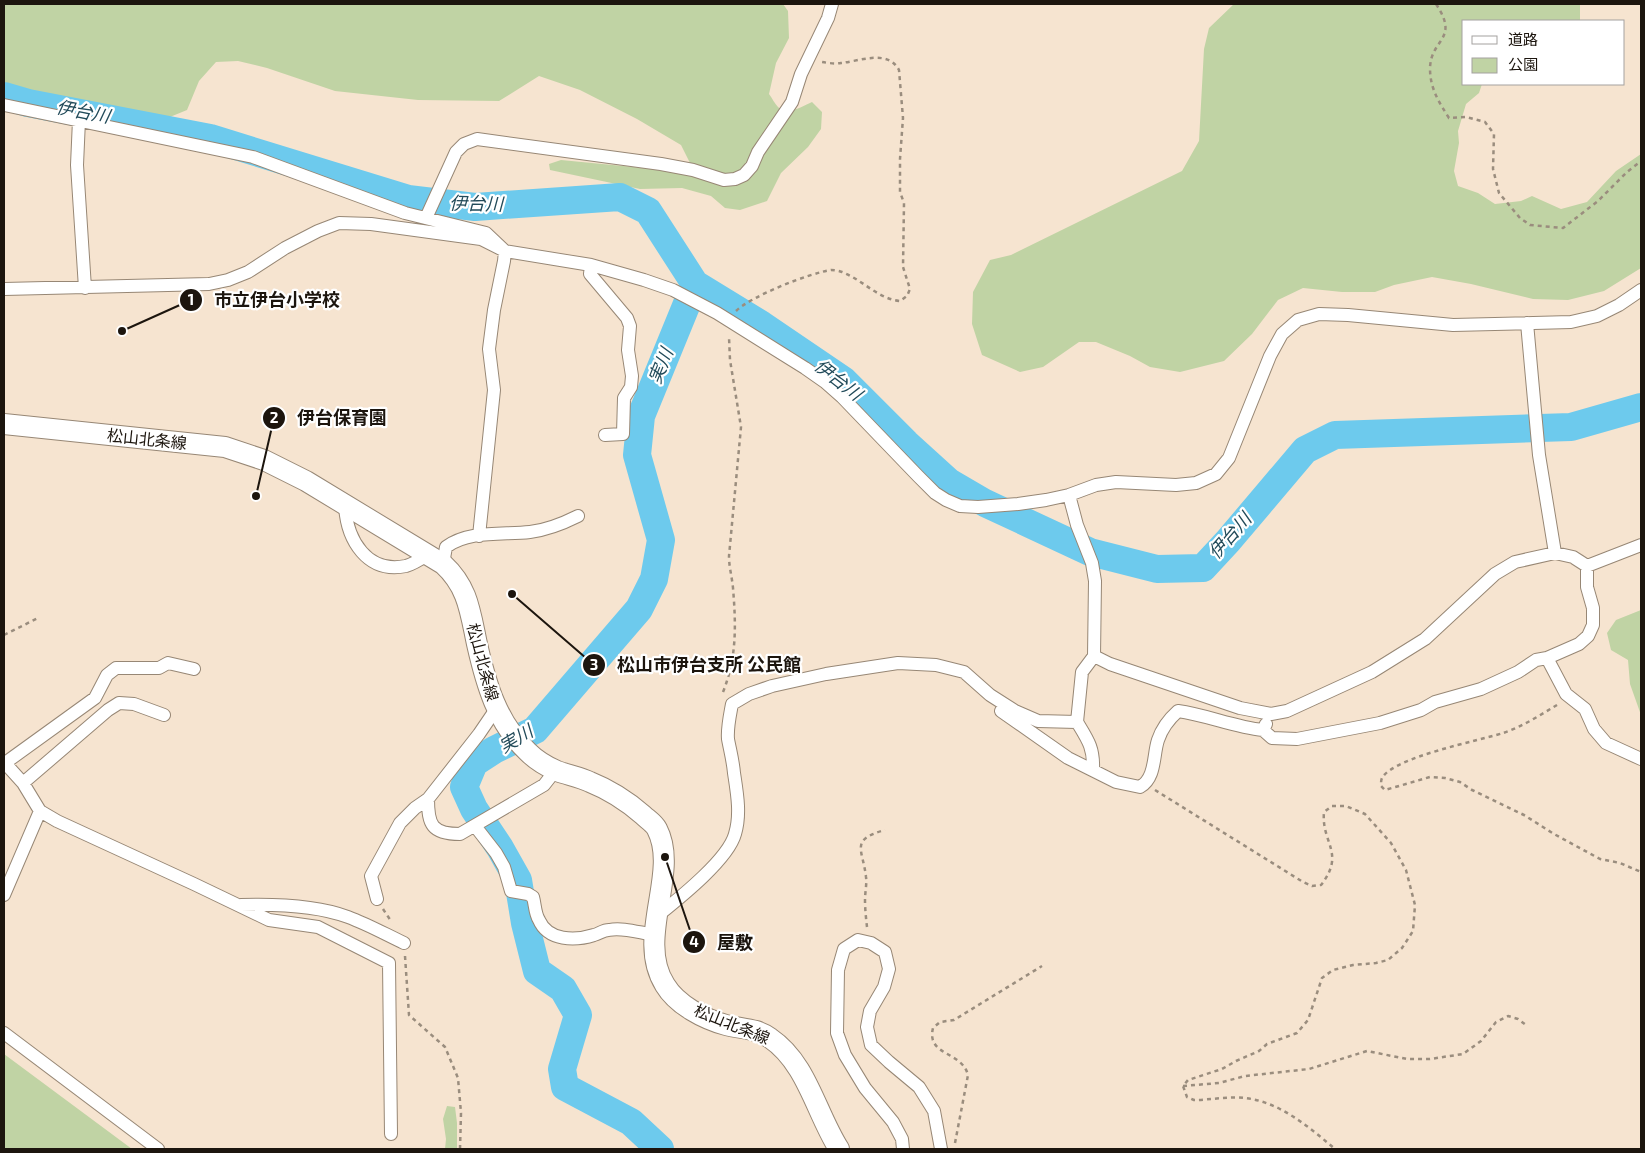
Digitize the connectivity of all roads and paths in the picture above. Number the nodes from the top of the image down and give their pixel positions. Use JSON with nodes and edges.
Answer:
{"nodes":[{"id":1,"x":832,"y":4,"type":"edge"},
{"id":2,"x":1436,"y":4,"type":"edge"},
{"id":3,"x":807,"y":60,"type":"junction"},
{"id":4,"x":4,"y":105,"type":"edge"},
{"id":5,"x":79,"y":120,"type":"junction"},
{"id":6,"x":1641,"y":161,"type":"edge"},
{"id":7,"x":428,"y":213,"type":"junction"},
{"id":8,"x":505,"y":251,"type":"junction"},
{"id":9,"x":591,"y":265,"type":"junction"},
{"id":10,"x":85,"y":288,"type":"junction"},
{"id":11,"x":4,"y":289,"type":"edge"},
{"id":12,"x":1641,"y":290,"type":"edge"},
{"id":13,"x":742,"y":304,"type":"dead end"},
{"id":14,"x":730,"y":321,"type":"junction"},
{"id":15,"x":1527,"y":323,"type":"junction"},
{"id":16,"x":4,"y":424,"type":"edge"},
{"id":17,"x":605,"y":435,"type":"dead end"},
{"id":18,"x":1069,"y":495,"type":"junction"},
{"id":19,"x":345,"y":506,"type":"junction"},
{"id":20,"x":578,"y":516,"type":"dead end"},
{"id":21,"x":479,"y":536,"type":"junction"},
{"id":22,"x":1641,"y":545,"type":"edge"},
{"id":23,"x":1556,"y":553,"type":"junction"},
{"id":24,"x":435,"y":559,"type":"junction"},
{"id":25,"x":1587,"y":566,"type":"junction"},
{"id":26,"x":38,"y":618,"type":"dead end"},
{"id":27,"x":4,"y":635,"type":"edge"},
{"id":28,"x":1094,"y":656,"type":"junction"},
{"id":29,"x":1548,"y":658,"type":"junction"},
{"id":30,"x":194,"y":669,"type":"dead end"},
{"id":31,"x":723,"y":693,"type":"dead end"},
{"id":32,"x":990,"y":694,"type":"junction"},
{"id":33,"x":1566,"y":694,"type":"junction"},
{"id":34,"x":496,"y":709,"type":"junction"},
{"id":35,"x":1271,"y":714,"type":"junction"},
{"id":36,"x":164,"y":715,"type":"dead end"},
{"id":37,"x":1077,"y":722,"type":"junction"},
{"id":38,"x":1263,"y":730,"type":"junction"},
{"id":39,"x":1641,"y":759,"type":"edge"},
{"id":40,"x":4,"y":763,"type":"edge"},
{"id":41,"x":555,"y":770,"type":"junction"},
{"id":42,"x":1093,"y":770,"type":"junction"},
{"id":43,"x":22,"y":783,"type":"junction"},
{"id":44,"x":1146,"y":784,"type":"junction"},
{"id":45,"x":428,"y":799,"type":"junction"},
{"id":46,"x":40,"y":811,"type":"junction"},
{"id":47,"x":481,"y":823,"type":"junction"},
{"id":48,"x":885,"y":830,"type":"dead end"},
{"id":49,"x":1641,"y":872,"type":"edge"},
{"id":50,"x":4,"y":895,"type":"edge"},
{"id":51,"x":377,"y":899,"type":"joint"},
{"id":52,"x":239,"y":905,"type":"junction"},
{"id":53,"x":656,"y":926,"type":"junction"},
{"id":54,"x":864,"y":942,"type":"junction"},
{"id":55,"x":404,"y":943,"type":"junction"},
{"id":56,"x":1042,"y":966,"type":"dead end"},
{"id":57,"x":1526,"y":1025,"type":"dead end"},
{"id":58,"x":4,"y":1034,"type":"edge"},
{"id":59,"x":1183,"y":1086,"type":"junction"},
{"id":60,"x":392,"y":1134,"type":"dead end"},
{"id":61,"x":158,"y":1149,"type":"edge"},
{"id":62,"x":460,"y":1149,"type":"edge"},
{"id":63,"x":839,"y":1149,"type":"edge"},
{"id":64,"x":903,"y":1149,"type":"edge"},
{"id":65,"x":941,"y":1149,"type":"edge"},
{"id":66,"x":953,"y":1149,"type":"edge"},
{"id":67,"x":1336,"y":1149,"type":"edge"}],
"edges":[{"from":1,"to":3,"type":"street"},
{"from":2,"to":6,"type":"path"},
{"from":3,"to":7,"type":"street"},
{"from":3,"to":13,"type":"path"},
{"from":4,"to":5,"type":"street"},
{"from":5,"to":7,"type":"street"},
{"from":5,"to":10,"type":"street"},
{"from":7,"to":8,"type":"street"},
{"from":8,"to":9,"type":"street"},
{"from":8,"to":10,"type":"street"},
{"from":8,"to":21,"type":"street"},
{"from":9,"to":14,"type":"street"},
{"from":9,"to":17,"type":"street"},
{"from":10,"to":11,"type":"street"},
{"from":12,"to":15,"type":"street"},
{"from":14,"to":18,"type":"street"},
{"from":14,"to":31,"type":"path"},
{"from":15,"to":18,"type":"street"},
{"from":15,"to":23,"type":"street"},
{"from":16,"to":19,"type":"main road","name":"松山北条線"},
{"from":18,"to":28,"type":"street"},
{"from":19,"to":24,"type":"main road","name":"松山北条線"},
{"from":19,"to":24,"type":"street"},
{"from":20,"to":21,"type":"street"},
{"from":21,"to":24,"type":"street"},
{"from":22,"to":25,"type":"street"},
{"from":23,"to":25,"type":"street"},
{"from":23,"to":35,"type":"street"},
{"from":24,"to":34,"type":"main road","name":"松山北条線"},
{"from":25,"to":29,"type":"street"},
{"from":26,"to":27,"type":"path"},
{"from":28,"to":35,"type":"street"},
{"from":28,"to":37,"type":"street"},
{"from":29,"to":33,"type":"street"},
{"from":29,"to":38,"type":"street"},
{"from":30,"to":40,"type":"street"},
{"from":32,"to":37,"type":"street"},
{"from":32,"to":42,"type":"street"},
{"from":32,"to":53,"type":"street"},
{"from":33,"to":39,"type":"street"},
{"from":33,"to":49,"type":"path"},
{"from":34,"to":41,"type":"main road","name":"松山北条線"},
{"from":34,"to":45,"type":"street"},
{"from":35,"to":38,"type":"street"},
{"from":36,"to":43,"type":"street"},
{"from":37,"to":42,"type":"street"},
{"from":38,"to":44,"type":"street"},
{"from":40,"to":43,"type":"street"},
{"from":41,"to":47,"type":"street"},
{"from":41,"to":53,"type":"main road","name":"松山北条線"},
{"from":42,"to":44,"type":"street"},
{"from":43,"to":46,"type":"street"},
{"from":44,"to":59,"type":"path"},
{"from":45,"to":47,"type":"street"},
{"from":45,"to":51,"type":"street"},
{"from":46,"to":50,"type":"street"},
{"from":46,"to":52,"type":"street"},
{"from":47,"to":53,"type":"street"},
{"from":48,"to":54,"type":"path"},
{"from":51,"to":55,"type":"path"},
{"from":52,"to":55,"type":"street"},
{"from":52,"to":60,"type":"street"},
{"from":53,"to":63,"type":"main road","name":"松山北条線"},
{"from":54,"to":64,"type":"street"},
{"from":54,"to":65,"type":"street"},
{"from":55,"to":62,"type":"path"},
{"from":56,"to":66,"type":"path"},
{"from":57,"to":59,"type":"path"},
{"from":58,"to":61,"type":"street"},
{"from":59,"to":67,"type":"path"}]}
